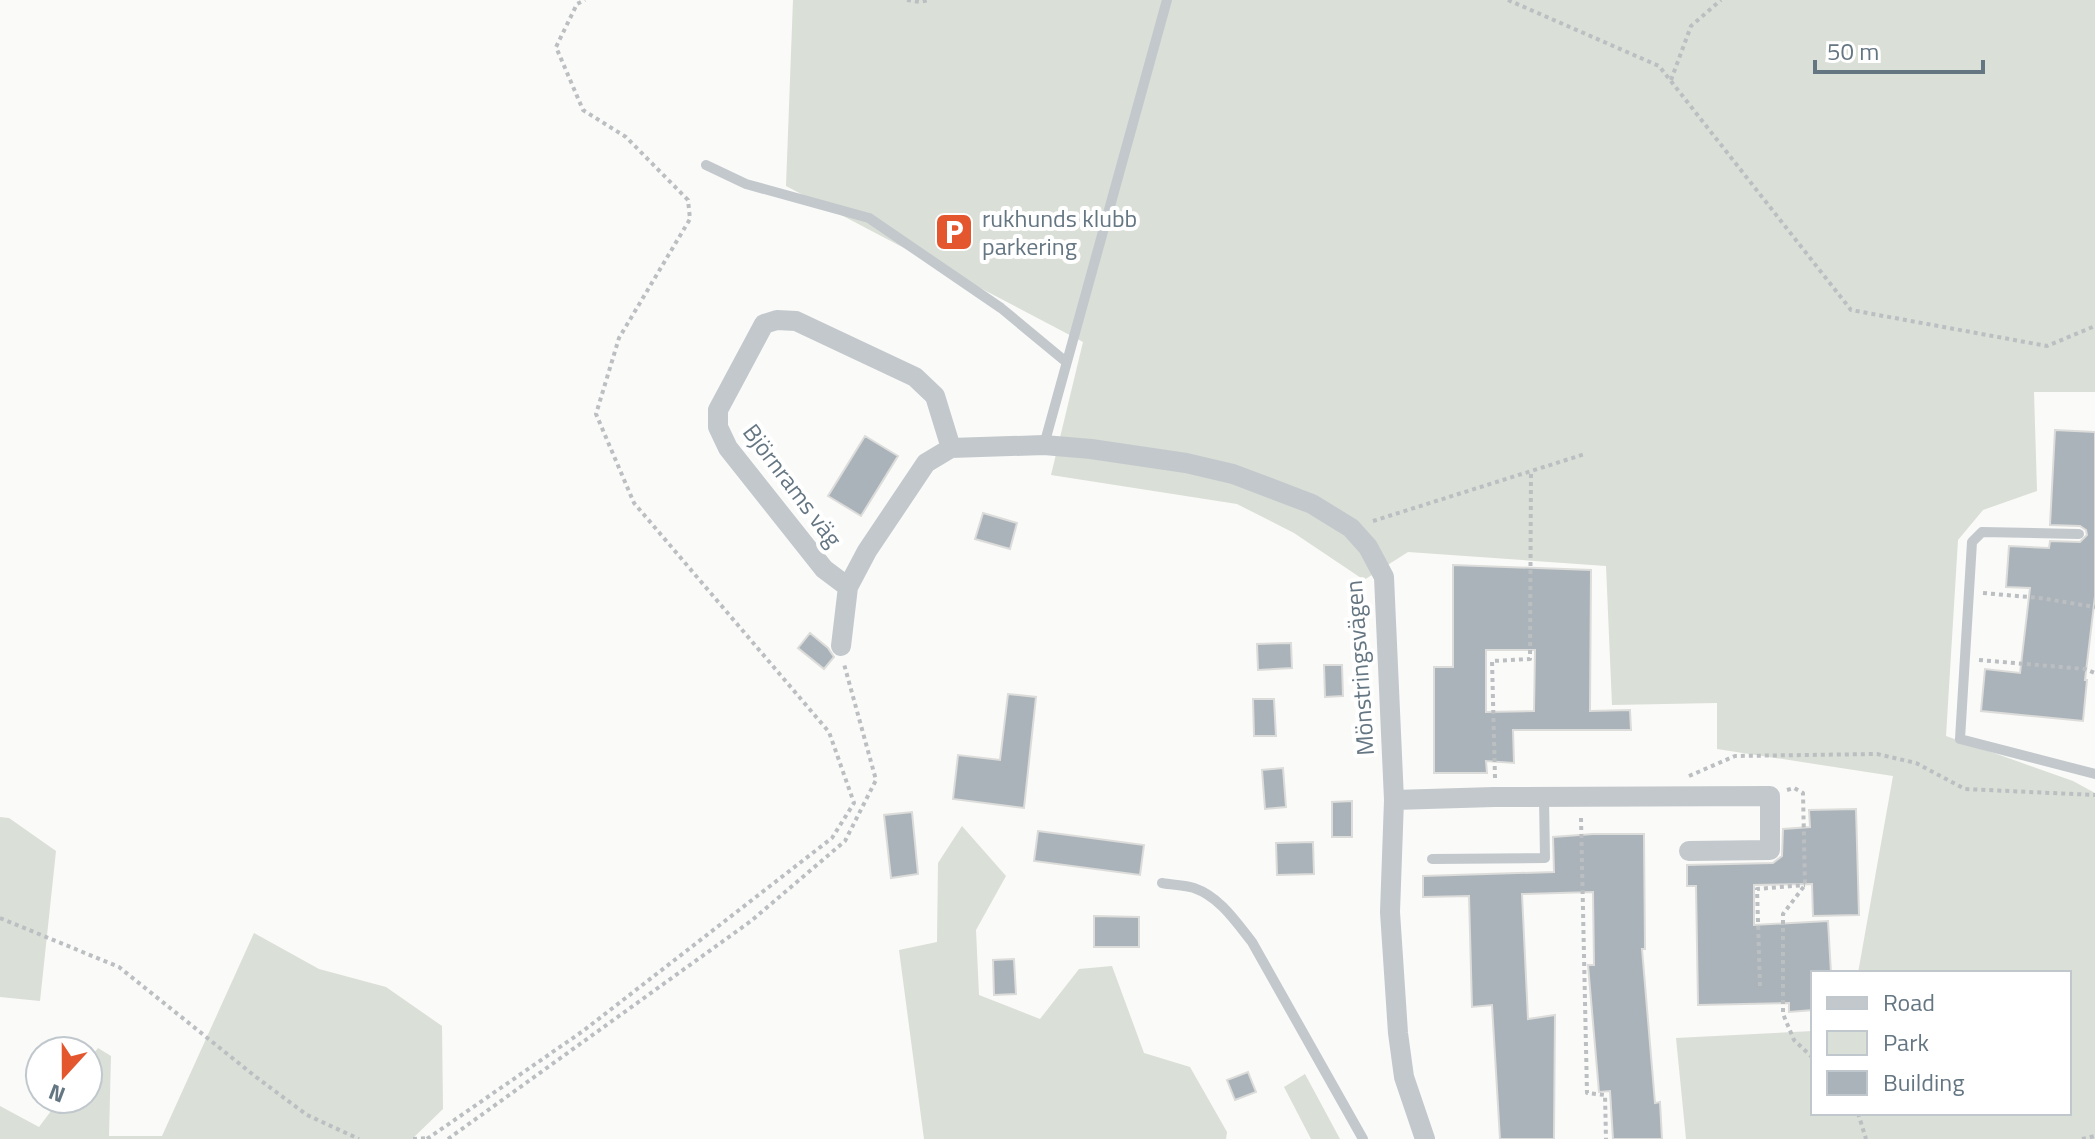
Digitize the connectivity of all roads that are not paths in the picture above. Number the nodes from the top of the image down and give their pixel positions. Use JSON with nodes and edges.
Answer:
{"nodes":[{"id":1,"x":1167,"y":0,"type":"edge"},
{"id":2,"x":706,"y":165,"type":"dead end"},
{"id":3,"x":1065,"y":361,"type":"junction"},
{"id":4,"x":1044,"y":445,"type":"junction"},
{"id":5,"x":951,"y":448,"type":"junction"},
{"id":6,"x":2079,"y":534,"type":"dead end"},
{"id":7,"x":848,"y":587,"type":"junction"},
{"id":8,"x":841,"y":646,"type":"road end"},
{"id":9,"x":2095,"y":774,"type":"edge"},
{"id":10,"x":1544,"y":798,"type":"junction"},
{"id":11,"x":1394,"y":800,"type":"junction"},
{"id":12,"x":1689,"y":851,"type":"dead end"},
{"id":13,"x":1432,"y":859,"type":"dead end"},
{"id":14,"x":1162,"y":883,"type":"dead end"},
{"id":15,"x":1363,"y":1139,"type":"edge"},
{"id":16,"x":1425,"y":1139,"type":"edge"}],
"edges":[{"from":1,"to":3,"type":"lane"},
{"from":2,"to":3,"type":"lane"},
{"from":3,"to":4,"type":"lane"},
{"from":4,"to":5,"type":"street","name":"Mönstringsvägen"},
{"from":4,"to":11,"type":"street","name":"Mönstringsvägen"},
{"from":5,"to":7,"type":"street"},
{"from":5,"to":7,"type":"street","name":"Björnrams väg"},
{"from":6,"to":9,"type":"lane"},
{"from":7,"to":8,"type":"street"},
{"from":10,"to":11,"type":"street"},
{"from":10,"to":12,"type":"street"},
{"from":10,"to":13,"type":"lane"},
{"from":11,"to":16,"type":"street","name":"Mönstringsvägen"},
{"from":14,"to":15,"type":"lane"}]}
